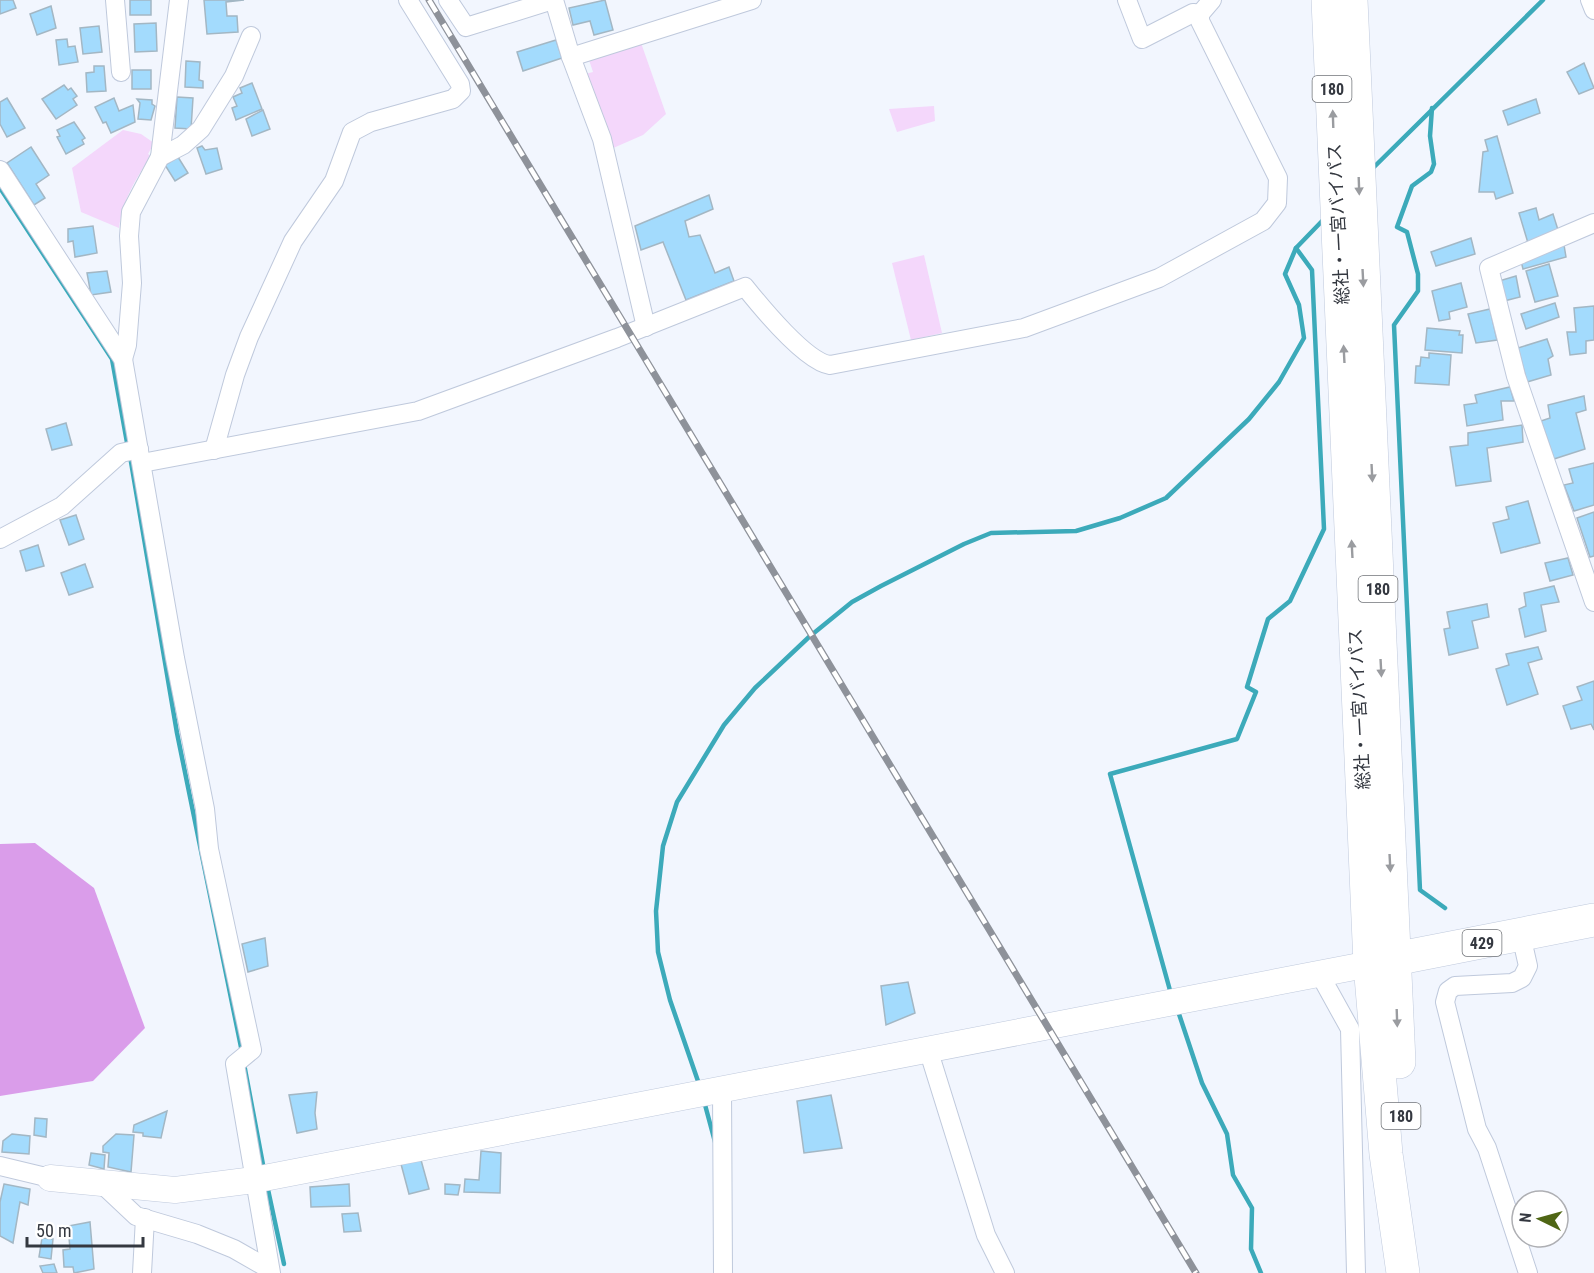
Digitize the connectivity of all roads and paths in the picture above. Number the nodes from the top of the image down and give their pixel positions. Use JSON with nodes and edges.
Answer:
{"nodes":[{"id":1,"x":115,"y":0,"type":"edge"},
{"id":2,"x":179,"y":0,"type":"edge"},
{"id":3,"x":408,"y":0,"type":"edge"},
{"id":4,"x":448,"y":0,"type":"edge"},
{"id":5,"x":553,"y":0,"type":"edge"},
{"id":6,"x":752,"y":0,"type":"edge"},
{"id":7,"x":1127,"y":0,"type":"edge"},
{"id":8,"x":1212,"y":0,"type":"edge"},
{"id":9,"x":1328,"y":0,"type":"edge"},
{"id":10,"x":1351,"y":0,"type":"edge"},
{"id":11,"x":1590,"y":0,"type":"edge"},
{"id":12,"x":1594,"y":10,"type":"edge"},
{"id":13,"x":1200,"y":14,"type":"junction"},
{"id":14,"x":251,"y":36,"type":"dead end"},
{"id":15,"x":571,"y":57,"type":"junction"},
{"id":16,"x":121,"y":72,"type":"dead end"},
{"id":17,"x":160,"y":157,"type":"junction"},
{"id":18,"x":0,"y":170,"type":"edge"},
{"id":19,"x":1594,"y":223,"type":"edge"},
{"id":20,"x":646,"y":327,"type":"junction"},
{"id":21,"x":123,"y":359,"type":"junction"},
{"id":22,"x":214,"y":450,"type":"junction"},
{"id":23,"x":134,"y":454,"type":"junction"},
{"id":24,"x":0,"y":539,"type":"edge"},
{"id":25,"x":1592,"y":590,"type":"edge"},
{"id":26,"x":1594,"y":920,"type":"edge"},
{"id":27,"x":1521,"y":935,"type":"junction"},
{"id":28,"x":1383,"y":962,"type":"junction"},
{"id":29,"x":1319,"y":973,"type":"junction"},
{"id":30,"x":928,"y":1049,"type":"junction"},
{"id":31,"x":718,"y":1089,"type":"junction"},
{"id":32,"x":0,"y":1166,"type":"edge"},
{"id":33,"x":51,"y":1178,"type":"joint"},
{"id":34,"x":261,"y":1178,"type":"junction"},
{"id":35,"x":102,"y":1184,"type":"junction"},
{"id":36,"x":145,"y":1218,"type":"junction"},
{"id":37,"x":270,"y":1271,"type":"edge"},
{"id":38,"x":142,"y":1273,"type":"edge"},
{"id":39,"x":723,"y":1273,"type":"edge"},
{"id":40,"x":1005,"y":1273,"type":"edge"},
{"id":41,"x":1356,"y":1273,"type":"edge"},
{"id":42,"x":1405,"y":1273,"type":"edge"},
{"id":43,"x":1528,"y":1273,"type":"edge"}],
"edges":[{"from":1,"to":16,"type":"street"},
{"from":2,"to":17,"type":"street"},
{"from":3,"to":22,"type":"street"},
{"from":4,"to":5,"type":"street"},
{"from":5,"to":15,"type":"street"},
{"from":6,"to":15,"type":"street"},
{"from":7,"to":13,"type":"street"},
{"from":8,"to":13,"type":"street"},
{"from":28,"to":9,"type":"highway","name":"総社・一宮バイパス","number":"180","one_way":true},
{"from":10,"to":28,"type":"highway","name":"総社・一宮バイパス","number":"180","one_way":true},
{"from":11,"to":12,"type":"street"},
{"from":13,"to":20,"type":"street"},
{"from":14,"to":17,"type":"street"},
{"from":15,"to":20,"type":"street"},
{"from":17,"to":21,"type":"street"},
{"from":18,"to":21,"type":"street"},
{"from":19,"to":25,"type":"street"},
{"from":20,"to":22,"type":"street"},
{"from":21,"to":23,"type":"street"},
{"from":22,"to":23,"type":"street"},
{"from":23,"to":24,"type":"street"},
{"from":23,"to":34,"type":"street"},
{"from":26,"to":27,"type":"highway","number":"429"},
{"from":27,"to":28,"type":"highway","number":"429"},
{"from":27,"to":43,"type":"street"},
{"from":28,"to":29,"type":"street"},
{"from":28,"to":42,"type":"highway","name":"総社・一宮バイパス","number":"180"},
{"from":29,"to":30,"type":"street"},
{"from":29,"to":41,"type":"street"},
{"from":30,"to":31,"type":"street"},
{"from":30,"to":40,"type":"street"},
{"from":31,"to":34,"type":"street"},
{"from":31,"to":39,"type":"street"},
{"from":32,"to":33,"type":"street"},
{"from":33,"to":35,"type":"street"},
{"from":34,"to":35,"type":"street"},
{"from":34,"to":37,"type":"street"},
{"from":35,"to":36,"type":"street"},
{"from":36,"to":37,"type":"street"},
{"from":36,"to":38,"type":"street"}]}
